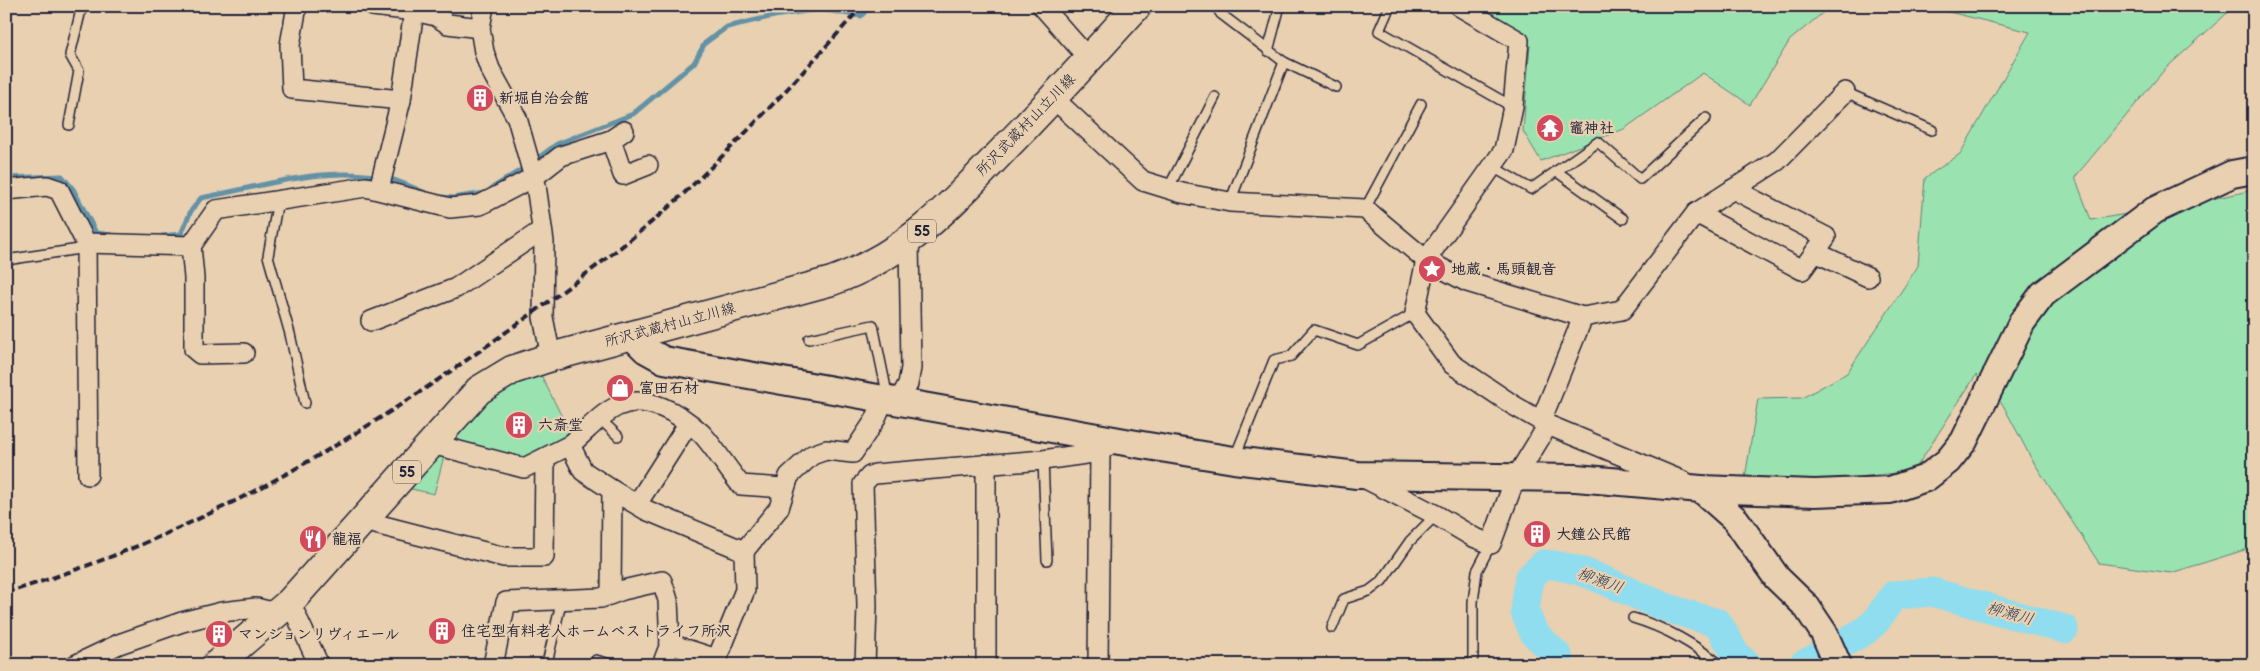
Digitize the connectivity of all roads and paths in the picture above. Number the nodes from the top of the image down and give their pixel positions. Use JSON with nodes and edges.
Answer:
{"nodes":[{"id":1,"x":82,"y":6,"type":"edge"},
{"id":2,"x":297,"y":6,"type":"edge"},
{"id":3,"x":373,"y":6,"type":"edge"},
{"id":4,"x":484,"y":6,"type":"edge"},
{"id":5,"x":1042,"y":6,"type":"edge"},
{"id":6,"x":1138,"y":6,"type":"edge"},
{"id":7,"x":1216,"y":6,"type":"edge"},
{"id":8,"x":1280,"y":6,"type":"edge"},
{"id":9,"x":1390,"y":6,"type":"edge"},
{"id":10,"x":1459,"y":6,"type":"edge"},
{"id":11,"x":414,"y":10,"type":"junction"},
{"id":12,"x":480,"y":28,"type":"junction"},
{"id":13,"x":1268,"y":51,"type":"junction"},
{"id":14,"x":1089,"y":58,"type":"junction"},
{"id":15,"x":1284,"y":62,"type":"junction"},
{"id":16,"x":1336,"y":87,"type":"dead end"},
{"id":17,"x":1845,"y":92,"type":"joint"},
{"id":18,"x":1215,"y":97,"type":"dead end"},
{"id":19,"x":1053,"y":98,"type":"junction"},
{"id":20,"x":401,"y":100,"type":"junction"},
{"id":21,"x":1421,"y":104,"type":"dead end"},
{"id":22,"x":1513,"y":107,"type":"junction"},
{"id":23,"x":1706,"y":118,"type":"dead end"},
{"id":24,"x":68,"y":125,"type":"dead end"},
{"id":25,"x":1932,"y":130,"type":"dead end"},
{"id":26,"x":648,"y":166,"type":"dead end"},
{"id":27,"x":1493,"y":167,"type":"junction"},
{"id":28,"x":2254,"y":170,"type":"edge"},
{"id":29,"x":1556,"y":171,"type":"junction"},
{"id":30,"x":534,"y":177,"type":"junction"},
{"id":31,"x":379,"y":189,"type":"junction"},
{"id":32,"x":1168,"y":189,"type":"junction"},
{"id":33,"x":1733,"y":189,"type":"junction"},
{"id":34,"x":6,"y":190,"type":"edge"},
{"id":35,"x":278,"y":200,"type":"junction"},
{"id":36,"x":1230,"y":202,"type":"junction"},
{"id":37,"x":1365,"y":209,"type":"junction"},
{"id":38,"x":1696,"y":212,"type":"junction"},
{"id":39,"x":1623,"y":219,"type":"dead end"},
{"id":40,"x":542,"y":230,"type":"junction"},
{"id":41,"x":909,"y":241,"type":"junction"},
{"id":42,"x":86,"y":245,"type":"junction"},
{"id":43,"x":191,"y":246,"type":"junction"},
{"id":44,"x":1815,"y":252,"type":"junction"},
{"id":45,"x":6,"y":260,"type":"edge"},
{"id":46,"x":1426,"y":260,"type":"junction"},
{"id":47,"x":1868,"y":277,"type":"dead end"},
{"id":48,"x":1415,"y":313,"type":"junction"},
{"id":49,"x":1583,"y":317,"type":"junction"},
{"id":50,"x":371,"y":321,"type":"dead end"},
{"id":51,"x":631,"y":335,"type":"junction"},
{"id":52,"x":809,"y":339,"type":"dead end"},
{"id":53,"x":244,"y":353,"type":"dead end"},
{"id":54,"x":551,"y":357,"type":"junction"},
{"id":55,"x":890,"y":400,"type":"junction"},
{"id":56,"x":304,"y":403,"type":"dead end"},
{"id":57,"x":600,"y":419,"type":"junction"},
{"id":58,"x":1544,"y":423,"type":"junction"},
{"id":59,"x":688,"y":424,"type":"junction"},
{"id":60,"x":618,"y":436,"type":"dead end"},
{"id":61,"x":432,"y":444,"type":"junction"},
{"id":62,"x":570,"y":445,"type":"junction"},
{"id":63,"x":1108,"y":446,"type":"junction"},
{"id":64,"x":853,"y":454,"type":"junction"},
{"id":65,"x":545,"y":458,"type":"junction"},
{"id":66,"x":1043,"y":460,"type":"junction"},
{"id":67,"x":1234,"y":460,"type":"junction"},
{"id":68,"x":986,"y":464,"type":"junction"},
{"id":69,"x":88,"y":474,"type":"dead end"},
{"id":70,"x":1357,"y":475,"type":"junction"},
{"id":71,"x":870,"y":476,"type":"junction"},
{"id":72,"x":1515,"y":479,"type":"junction"},
{"id":73,"x":783,"y":488,"type":"junction"},
{"id":74,"x":1701,"y":489,"type":"junction"},
{"id":75,"x":612,"y":490,"type":"junction"},
{"id":76,"x":637,"y":504,"type":"junction"},
{"id":77,"x":1436,"y":515,"type":"junction"},
{"id":78,"x":364,"y":521,"type":"junction"},
{"id":79,"x":1491,"y":544,"type":"junction"},
{"id":80,"x":744,"y":551,"type":"junction"},
{"id":81,"x":1047,"y":560,"type":"dead end"},
{"id":82,"x":611,"y":594,"type":"junction"},
{"id":83,"x":562,"y":599,"type":"junction"},
{"id":84,"x":283,"y":608,"type":"junction"},
{"id":85,"x":1633,"y":618,"type":"dead end"},
{"id":86,"x":1332,"y":628,"type":"dead end"},
{"id":87,"x":670,"y":644,"type":"junction"},
{"id":88,"x":1473,"y":658,"type":"dead end"},
{"id":89,"x":596,"y":660,"type":"dead end"},
{"id":90,"x":547,"y":663,"type":"dead end"},
{"id":91,"x":1838,"y":664,"type":"edge"},
{"id":92,"x":75,"y":665,"type":"edge"},
{"id":93,"x":216,"y":665,"type":"edge"},
{"id":94,"x":319,"y":665,"type":"edge"},
{"id":95,"x":493,"y":665,"type":"edge"},
{"id":96,"x":614,"y":665,"type":"edge"},
{"id":97,"x":662,"y":665,"type":"edge"},
{"id":98,"x":865,"y":665,"type":"edge"},
{"id":99,"x":986,"y":665,"type":"edge"},
{"id":100,"x":1098,"y":665,"type":"edge"},
{"id":101,"x":1721,"y":665,"type":"edge"}],
"edges":[{"from":1,"to":24,"type":"lane"},
{"from":2,"to":20,"type":"street"},
{"from":3,"to":11,"type":"street"},
{"from":4,"to":12,"type":"street"},
{"from":5,"to":14,"type":"street"},
{"from":6,"to":14,"type":"main road","name":"所沢武蔵村山立川線","number":"55"},
{"from":7,"to":13,"type":"lane"},
{"from":8,"to":13,"type":"lane"},
{"from":9,"to":22,"type":"lane"},
{"from":10,"to":22,"type":"street"},
{"from":11,"to":12,"type":"street"},
{"from":11,"to":20,"type":"street"},
{"from":12,"to":30,"type":"street"},
{"from":13,"to":15,"type":"lane"},
{"from":14,"to":19,"type":"main road","name":"所沢武蔵村山立川線","number":"55"},
{"from":15,"to":16,"type":"lane"},
{"from":15,"to":36,"type":"lane"},
{"from":17,"to":25,"type":"lane"},
{"from":17,"to":33,"type":"street"},
{"from":18,"to":32,"type":"lane"},
{"from":19,"to":32,"type":"street"},
{"from":19,"to":41,"type":"main road","name":"所沢武蔵村山立川線","number":"55"},
{"from":20,"to":31,"type":"street"},
{"from":21,"to":37,"type":"lane"},
{"from":22,"to":27,"type":"street"},
{"from":23,"to":29,"type":"lane"},
{"from":26,"to":30,"type":"street"},
{"from":27,"to":29,"type":"lane"},
{"from":27,"to":46,"type":"street"},
{"from":28,"to":74,"type":"street"},
{"from":29,"to":39,"type":"lane"},
{"from":30,"to":31,"type":"street"},
{"from":30,"to":40,"type":"street"},
{"from":31,"to":35,"type":"street"},
{"from":32,"to":36,"type":"street"},
{"from":33,"to":38,"type":"street"},
{"from":33,"to":44,"type":"street"},
{"from":34,"to":42,"type":"street"},
{"from":35,"to":43,"type":"street"},
{"from":35,"to":56,"type":"lane"},
{"from":36,"to":37,"type":"street"},
{"from":37,"to":46,"type":"street"},
{"from":38,"to":44,"type":"street"},
{"from":38,"to":49,"type":"street"},
{"from":40,"to":50,"type":"street"},
{"from":40,"to":54,"type":"street"},
{"from":41,"to":51,"type":"main road","name":"所沢武蔵村山立川線","number":"55"},
{"from":41,"to":55,"type":"street"},
{"from":42,"to":43,"type":"street"},
{"from":42,"to":45,"type":"lane"},
{"from":42,"to":69,"type":"street"},
{"from":43,"to":53,"type":"street"},
{"from":44,"to":47,"type":"street"},
{"from":46,"to":48,"type":"street"},
{"from":46,"to":49,"type":"street"},
{"from":48,"to":58,"type":"street"},
{"from":48,"to":67,"type":"lane"},
{"from":49,"to":58,"type":"street"},
{"from":51,"to":54,"type":"main road","name":"所沢武蔵村山立川線","number":"55"},
{"from":51,"to":55,"type":"street"},
{"from":52,"to":55,"type":"lane"},
{"from":54,"to":61,"type":"main road","name":"所沢武蔵村山立川線","number":"55"},
{"from":55,"to":63,"type":"street"},
{"from":55,"to":64,"type":"street"},
{"from":57,"to":59,"type":"street"},
{"from":57,"to":60,"type":"lane"},
{"from":57,"to":62,"type":"street"},
{"from":58,"to":72,"type":"street"},
{"from":58,"to":74,"type":"street"},
{"from":59,"to":73,"type":"street"},
{"from":59,"to":76,"type":"street"},
{"from":61,"to":65,"type":"street"},
{"from":61,"to":78,"type":"main road","name":"所沢武蔵村山立川線","number":"55"},
{"from":62,"to":65,"type":"street"},
{"from":62,"to":75,"type":"street"},
{"from":63,"to":66,"type":"street"},
{"from":63,"to":67,"type":"street"},
{"from":63,"to":100,"type":"street"},
{"from":64,"to":71,"type":"street"},
{"from":64,"to":73,"type":"street"},
{"from":65,"to":78,"type":"street"},
{"from":66,"to":68,"type":"street"},
{"from":66,"to":81,"type":"lane"},
{"from":67,"to":70,"type":"street"},
{"from":68,"to":71,"type":"street"},
{"from":68,"to":99,"type":"street"},
{"from":70,"to":72,"type":"street"},
{"from":70,"to":77,"type":"street"},
{"from":71,"to":98,"type":"street"},
{"from":72,"to":74,"type":"street"},
{"from":72,"to":79,"type":"street"},
{"from":73,"to":80,"type":"street"},
{"from":74,"to":91,"type":"street"},
{"from":75,"to":76,"type":"street"},
{"from":75,"to":82,"type":"street"},
{"from":76,"to":80,"type":"street"},
{"from":77,"to":79,"type":"street"},
{"from":77,"to":86,"type":"lane"},
{"from":78,"to":84,"type":"main road","name":"所沢武蔵村山立川線","number":"55"},
{"from":79,"to":88,"type":"lane"},
{"from":80,"to":87,"type":"street"},
{"from":82,"to":83,"type":"street"},
{"from":82,"to":87,"type":"street"},
{"from":83,"to":90,"type":"lane"},
{"from":83,"to":95,"type":"street"},
{"from":84,"to":92,"type":"street"},
{"from":84,"to":93,"type":"main road","name":"所沢武蔵村山立川線","number":"55"},
{"from":84,"to":94,"type":"street"},
{"from":85,"to":101,"type":"lane"},
{"from":87,"to":97,"type":"street"},
{"from":89,"to":96,"type":"lane"}]}
